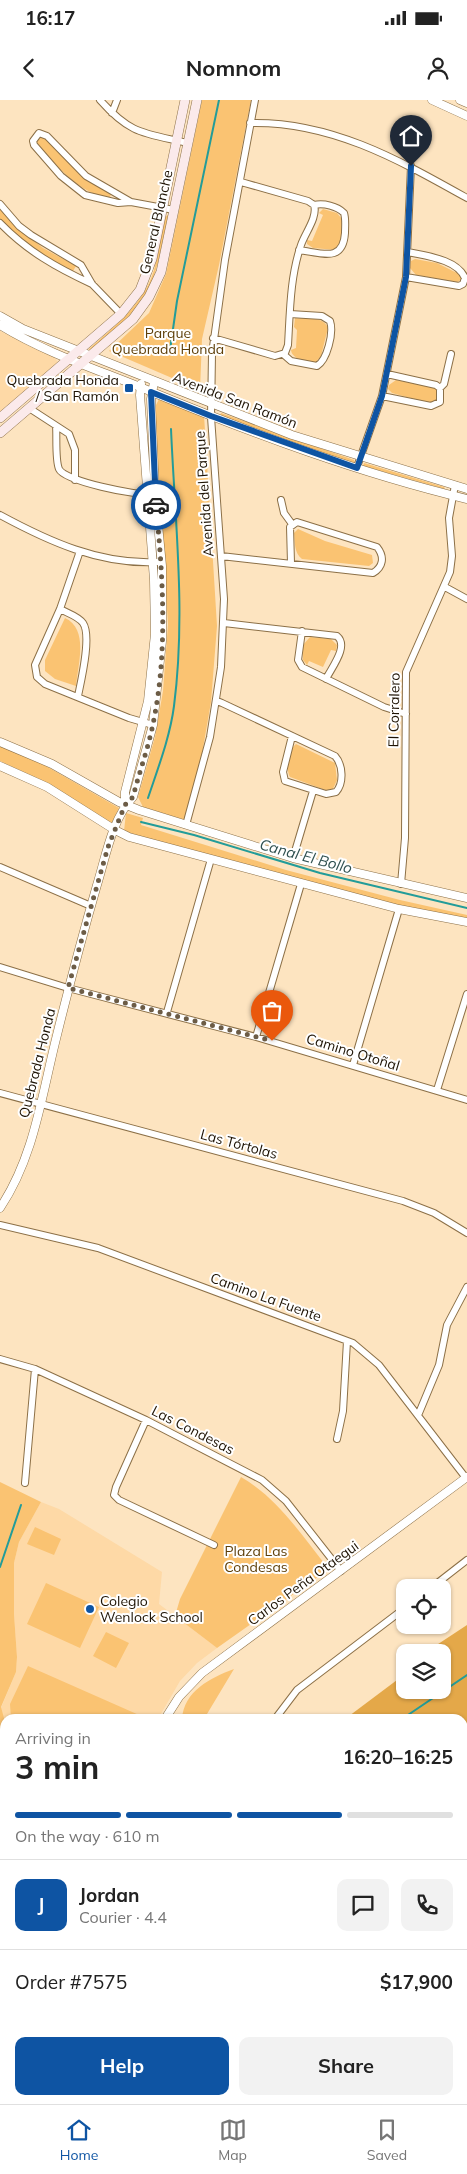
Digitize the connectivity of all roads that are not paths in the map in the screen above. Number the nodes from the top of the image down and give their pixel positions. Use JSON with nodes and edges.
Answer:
{"nodes":[{"id":1,"x":100,"y":100,"type":"edge"},
{"id":2,"x":117,"y":100,"type":"edge"},
{"id":3,"x":185,"y":100,"type":"edge"},
{"id":4,"x":196,"y":100,"type":"edge"},
{"id":5,"x":255,"y":100,"type":"edge"},
{"id":6,"x":432,"y":100,"type":"edge"},
{"id":7,"x":460,"y":100,"type":"edge"},
{"id":8,"x":467,"y":103,"type":"edge"},
{"id":9,"x":112,"y":113,"type":"junction"},
{"id":10,"x":467,"y":116,"type":"edge"},
{"id":11,"x":250,"y":123,"type":"junction"},
{"id":12,"x":177,"y":140,"type":"junction"},
{"id":13,"x":188,"y":143,"type":"junction"},
{"id":14,"x":411,"y":166,"type":"junction"},
{"id":15,"x":241,"y":182,"type":"junction"},
{"id":16,"x":467,"y":198,"type":"edge"},
{"id":17,"x":131,"y":202,"type":"junction"},
{"id":18,"x":0,"y":204,"type":"edge"},
{"id":19,"x":314,"y":205,"type":"junction"},
{"id":20,"x":163,"y":208,"type":"junction"},
{"id":21,"x":174,"y":210,"type":"junction"},
{"id":22,"x":0,"y":223,"type":"edge"},
{"id":23,"x":31,"y":235,"type":"junction"},
{"id":24,"x":23,"y":245,"type":"junction"},
{"id":25,"x":299,"y":250,"type":"junction"},
{"id":26,"x":408,"y":252,"type":"junction"},
{"id":27,"x":406,"y":277,"type":"junction"},
{"id":28,"x":92,"y":284,"type":"junction"},
{"id":29,"x":121,"y":314,"type":"junction"},
{"id":30,"x":290,"y":314,"type":"junction"},
{"id":31,"x":0,"y":316,"type":"edge"},
{"id":32,"x":0,"y":325,"type":"edge"},
{"id":33,"x":213,"y":338,"type":"junction"},
{"id":34,"x":79,"y":350,"type":"junction"},
{"id":35,"x":283,"y":354,"type":"junction"},
{"id":36,"x":452,"y":354,"type":"dead end"},
{"id":37,"x":91,"y":356,"type":"junction"},
{"id":38,"x":70,"y":358,"type":"junction"},
{"id":39,"x":82,"y":363,"type":"junction"},
{"id":40,"x":387,"y":374,"type":"junction"},
{"id":41,"x":144,"y":378,"type":"junction"},
{"id":42,"x":154,"y":382,"type":"junction"},
{"id":43,"x":140,"y":388,"type":"junction"},
{"id":44,"x":440,"y":388,"type":"junction"},
{"id":45,"x":151,"y":392,"type":"junction"},
{"id":46,"x":382,"y":396,"type":"junction"},
{"id":47,"x":210,"y":405,"type":"junction"},
{"id":48,"x":29,"y":408,"type":"junction"},
{"id":49,"x":211,"y":416,"type":"junction"},
{"id":50,"x":0,"y":418,"type":"edge"},
{"id":51,"x":56,"y":426,"type":"junction"},
{"id":52,"x":0,"y":433,"type":"edge"},
{"id":53,"x":360,"y":458,"type":"junction"},
{"id":54,"x":357,"y":468,"type":"junction"},
{"id":55,"x":75,"y":480,"type":"junction"},
{"id":56,"x":455,"y":486,"type":"junction"},
{"id":57,"x":467,"y":489,"type":"edge"},
{"id":58,"x":151,"y":494,"type":"junction"},
{"id":59,"x":452,"y":496,"type":"junction"},
{"id":60,"x":281,"y":500,"type":"dead end"},
{"id":61,"x":467,"y":500,"type":"edge"},
{"id":62,"x":0,"y":515,"type":"edge"},
{"id":63,"x":292,"y":524,"type":"junction"},
{"id":64,"x":80,"y":552,"type":"junction"},
{"id":65,"x":220,"y":556,"type":"junction"},
{"id":66,"x":152,"y":562,"type":"junction"},
{"id":67,"x":162,"y":562,"type":"junction"},
{"id":68,"x":291,"y":563,"type":"junction"},
{"id":69,"x":445,"y":587,"type":"junction"},
{"id":70,"x":467,"y":598,"type":"edge"},
{"id":71,"x":60,"y":609,"type":"junction"},
{"id":72,"x":224,"y":623,"type":"junction"},
{"id":73,"x":302,"y":631,"type":"junction"},
{"id":74,"x":326,"y":679,"type":"junction"},
{"id":75,"x":78,"y":696,"type":"junction"},
{"id":76,"x":217,"y":701,"type":"junction"},
{"id":77,"x":406,"y":714,"type":"junction"},
{"id":78,"x":144,"y":723,"type":"junction"},
{"id":79,"x":153,"y":725,"type":"junction"},
{"id":80,"x":292,"y":736,"type":"junction"},
{"id":81,"x":0,"y":742,"type":"edge"},
{"id":82,"x":0,"y":766,"type":"edge"},
{"id":83,"x":314,"y":791,"type":"junction"},
{"id":84,"x":125,"y":805,"type":"junction"},
{"id":85,"x":186,"y":825,"type":"junction"},
{"id":86,"x":115,"y":830,"type":"junction"},
{"id":87,"x":293,"y":858,"type":"junction"},
{"id":88,"x":211,"y":859,"type":"junction"},
{"id":89,"x":0,"y":866,"type":"edge"},
{"id":90,"x":301,"y":884,"type":"junction"},
{"id":91,"x":401,"y":884,"type":"junction"},
{"id":92,"x":467,"y":898,"type":"edge"},
{"id":93,"x":91,"y":906,"type":"junction"},
{"id":94,"x":398,"y":909,"type":"junction"},
{"id":95,"x":467,"y":922,"type":"edge"},
{"id":96,"x":0,"y":968,"type":"edge"},
{"id":97,"x":68,"y":988,"type":"junction"},
{"id":98,"x":467,"y":994,"type":"edge"},
{"id":99,"x":168,"y":1012,"type":"junction"},
{"id":100,"x":256,"y":1036,"type":"junction"},
{"id":101,"x":353,"y":1065,"type":"junction"},
{"id":102,"x":438,"y":1090,"type":"junction"},
{"id":103,"x":0,"y":1093,"type":"edge"},
{"id":104,"x":467,"y":1100,"type":"edge"},
{"id":105,"x":40,"y":1104,"type":"junction"},
{"id":106,"x":0,"y":1208,"type":"edge"},
{"id":107,"x":0,"y":1225,"type":"edge"},
{"id":108,"x":467,"y":1233,"type":"edge"},
{"id":109,"x":467,"y":1287,"type":"edge"},
{"id":110,"x":347,"y":1341,"type":"junction"},
{"id":111,"x":0,"y":1359,"type":"edge"},
{"id":112,"x":35,"y":1369,"type":"junction"},
{"id":113,"x":419,"y":1414,"type":"junction"},
{"id":114,"x":146,"y":1420,"type":"junction"},
{"id":115,"x":336,"y":1439,"type":"dead end"},
{"id":116,"x":467,"y":1478,"type":"edge"},
{"id":117,"x":25,"y":1483,"type":"dead end"},
{"id":118,"x":214,"y":1545,"type":"dead end"},
{"id":119,"x":467,"y":1560,"type":"edge"},
{"id":120,"x":341,"y":1571,"type":"junction"},
{"id":121,"x":443,"y":1579,"type":"edge"},
{"id":122,"x":396,"y":1615,"type":"edge"},
{"id":123,"x":168,"y":1714,"type":"edge"},
{"id":124,"x":279,"y":1714,"type":"edge"}],
"edges":[{"from":1,"to":9,"type":"street"},
{"from":2,"to":9,"type":"street"},
{"from":3,"to":12,"type":"main road","name":"General Blanche"},
{"from":4,"to":13,"type":"main road","name":"General Blanche"},
{"from":5,"to":11,"type":"street","name":"Avenida del Parque"},
{"from":6,"to":10,"type":"street"},
{"from":7,"to":8,"type":"street"},
{"from":9,"to":12,"type":"street"},
{"from":11,"to":14,"type":"street"},
{"from":11,"to":15,"type":"street","name":"Avenida del Parque"},
{"from":12,"to":13,"type":"street"},
{"from":12,"to":20,"type":"main road","name":"General Blanche"},
{"from":13,"to":21,"type":"main road","name":"General Blanche"},
{"from":14,"to":16,"type":"street"},
{"from":14,"to":26,"type":"street"},
{"from":15,"to":19,"type":"street"},
{"from":15,"to":33,"type":"street","name":"Avenida del Parque"},
{"from":17,"to":17,"type":"street"},
{"from":17,"to":20,"type":"street"},
{"from":18,"to":23,"type":"street"},
{"from":19,"to":25,"type":"street"},
{"from":19,"to":25,"type":"street"},
{"from":20,"to":21,"type":"street"},
{"from":20,"to":29,"type":"main road","name":"General Blanche"},
{"from":21,"to":37,"type":"main road","name":"General Blanche"},
{"from":22,"to":24,"type":"street"},
{"from":23,"to":24,"type":"street"},
{"from":23,"to":28,"type":"street"},
{"from":24,"to":28,"type":"street"},
{"from":25,"to":30,"type":"street"},
{"from":26,"to":27,"type":"street"},
{"from":26,"to":27,"type":"street"},
{"from":27,"to":40,"type":"street"},
{"from":28,"to":29,"type":"street"},
{"from":29,"to":34,"type":"main road","name":"General Blanche"},
{"from":30,"to":35,"type":"street"},
{"from":30,"to":35,"type":"street"},
{"from":31,"to":34,"type":"street","name":"Avenida San Ramón"},
{"from":32,"to":38,"type":"street","name":"Avenida San Ramón"},
{"from":33,"to":35,"type":"street"},
{"from":33,"to":47,"type":"street","name":"Avenida del Parque"},
{"from":34,"to":37,"type":"street","name":"Avenida San Ramón"},
{"from":34,"to":38,"type":"main road","name":"General Blanche"},
{"from":36,"to":44,"type":"street"},
{"from":37,"to":39,"type":"main road","name":"General Blanche"},
{"from":37,"to":41,"type":"street","name":"Avenida San Ramón"},
{"from":38,"to":39,"type":"street","name":"Avenida San Ramón"},
{"from":38,"to":50,"type":"main road","name":"General Blanche"},
{"from":39,"to":43,"type":"street","name":"Avenida San Ramón"},
{"from":39,"to":48,"type":"main road","name":"General Blanche"},
{"from":40,"to":44,"type":"street"},
{"from":40,"to":46,"type":"street"},
{"from":41,"to":42,"type":"street","name":"Avenida San Ramón"},
{"from":41,"to":43,"type":"street"},
{"from":42,"to":45,"type":"street"},
{"from":42,"to":47,"type":"street","name":"Avenida San Ramón"},
{"from":43,"to":45,"type":"street","name":"Avenida San Ramón"},
{"from":43,"to":58,"type":"street"},
{"from":44,"to":46,"type":"street"},
{"from":45,"to":49,"type":"street","name":"Avenida San Ramón"},
{"from":45,"to":58,"type":"street"},
{"from":46,"to":53,"type":"street"},
{"from":47,"to":49,"type":"street","name":"Avenida del Parque"},
{"from":47,"to":53,"type":"street","name":"Avenida San Ramón"},
{"from":48,"to":51,"type":"street"},
{"from":48,"to":52,"type":"main road","name":"General Blanche"},
{"from":49,"to":54,"type":"street","name":"Avenida San Ramón"},
{"from":49,"to":65,"type":"street","name":"Avenida del Parque"},
{"from":51,"to":55,"type":"street"},
{"from":51,"to":55,"type":"street"},
{"from":53,"to":54,"type":"street"},
{"from":53,"to":56,"type":"street","name":"Avenida San Ramón"},
{"from":54,"to":59,"type":"street","name":"Avenida San Ramón"},
{"from":55,"to":58,"type":"street"},
{"from":56,"to":57,"type":"street","name":"Avenida San Ramón"},
{"from":56,"to":59,"type":"street","name":"El Corralero"},
{"from":58,"to":66,"type":"street"},
{"from":58,"to":67,"type":"street"},
{"from":59,"to":61,"type":"street","name":"Avenida San Ramón"},
{"from":59,"to":69,"type":"street","name":"El Corralero"},
{"from":60,"to":63,"type":"street"},
{"from":62,"to":64,"type":"street"},
{"from":63,"to":68,"type":"street"},
{"from":63,"to":68,"type":"street"},
{"from":64,"to":66,"type":"street"},
{"from":64,"to":71,"type":"street"},
{"from":65,"to":68,"type":"street"},
{"from":65,"to":72,"type":"street","name":"Avenida del Parque"},
{"from":66,"to":67,"type":"street"},
{"from":66,"to":78,"type":"street"},
{"from":67,"to":79,"type":"street"},
{"from":69,"to":70,"type":"street"},
{"from":69,"to":77,"type":"street","name":"El Corralero"},
{"from":71,"to":75,"type":"street"},
{"from":71,"to":75,"type":"street"},
{"from":72,"to":73,"type":"street"},
{"from":72,"to":76,"type":"street","name":"Avenida del Parque"},
{"from":73,"to":74,"type":"street"},
{"from":73,"to":74,"type":"street"},
{"from":74,"to":77,"type":"street"},
{"from":75,"to":78,"type":"street"},
{"from":76,"to":80,"type":"street"},
{"from":76,"to":85,"type":"street","name":"Avenida del Parque"},
{"from":77,"to":91,"type":"street","name":"El Corralero"},
{"from":78,"to":79,"type":"street"},
{"from":78,"to":84,"type":"street"},
{"from":79,"to":84,"type":"street"},
{"from":80,"to":83,"type":"street"},
{"from":80,"to":83,"type":"street"},
{"from":81,"to":84,"type":"street"},
{"from":82,"to":86,"type":"street"},
{"from":83,"to":87,"type":"street"},
{"from":84,"to":85,"type":"street"},
{"from":84,"to":86,"type":"street","name":"Quebrada Honda"},
{"from":85,"to":87,"type":"street"},
{"from":86,"to":88,"type":"street"},
{"from":86,"to":93,"type":"street","name":"Quebrada Honda"},
{"from":87,"to":91,"type":"street"},
{"from":88,"to":90,"type":"street"},
{"from":88,"to":99,"type":"street"},
{"from":89,"to":93,"type":"street"},
{"from":90,"to":94,"type":"street"},
{"from":90,"to":100,"type":"street"},
{"from":91,"to":92,"type":"street"},
{"from":93,"to":97,"type":"street","name":"Quebrada Honda"},
{"from":94,"to":95,"type":"street"},
{"from":94,"to":101,"type":"street"},
{"from":96,"to":97,"type":"street","name":"Camino Otoñal"},
{"from":97,"to":99,"type":"street","name":"Camino Otoñal"},
{"from":97,"to":105,"type":"street","name":"Quebrada Honda"},
{"from":98,"to":102,"type":"street"},
{"from":99,"to":100,"type":"street","name":"Camino Otoñal"},
{"from":100,"to":101,"type":"street","name":"Camino Otoñal"},
{"from":101,"to":102,"type":"street","name":"Camino Otoñal"},
{"from":102,"to":104,"type":"street","name":"Camino Otoñal"},
{"from":103,"to":105,"type":"street","name":"Las Tórtolas"},
{"from":105,"to":106,"type":"street","name":"Quebrada Honda"},
{"from":105,"to":108,"type":"street","name":"Las Tórtolas"},
{"from":107,"to":110,"type":"street","name":"Camino La Fuente"},
{"from":109,"to":113,"type":"street"},
{"from":110,"to":113,"type":"street","name":"Camino La Fuente"},
{"from":110,"to":115,"type":"street"},
{"from":111,"to":112,"type":"street","name":"Las Condesas"},
{"from":112,"to":114,"type":"street","name":"Las Condesas"},
{"from":112,"to":117,"type":"street"},
{"from":113,"to":116,"type":"street","name":"Camino La Fuente"},
{"from":114,"to":118,"type":"street"},
{"from":114,"to":120,"type":"street","name":"Las Condesas"},
{"from":116,"to":120,"type":"street","name":"Carlos Peña Otaegui"},
{"from":119,"to":121,"type":"street"},
{"from":120,"to":123,"type":"street","name":"Carlos Peña Otaegui"},
{"from":122,"to":124,"type":"street"}]}
